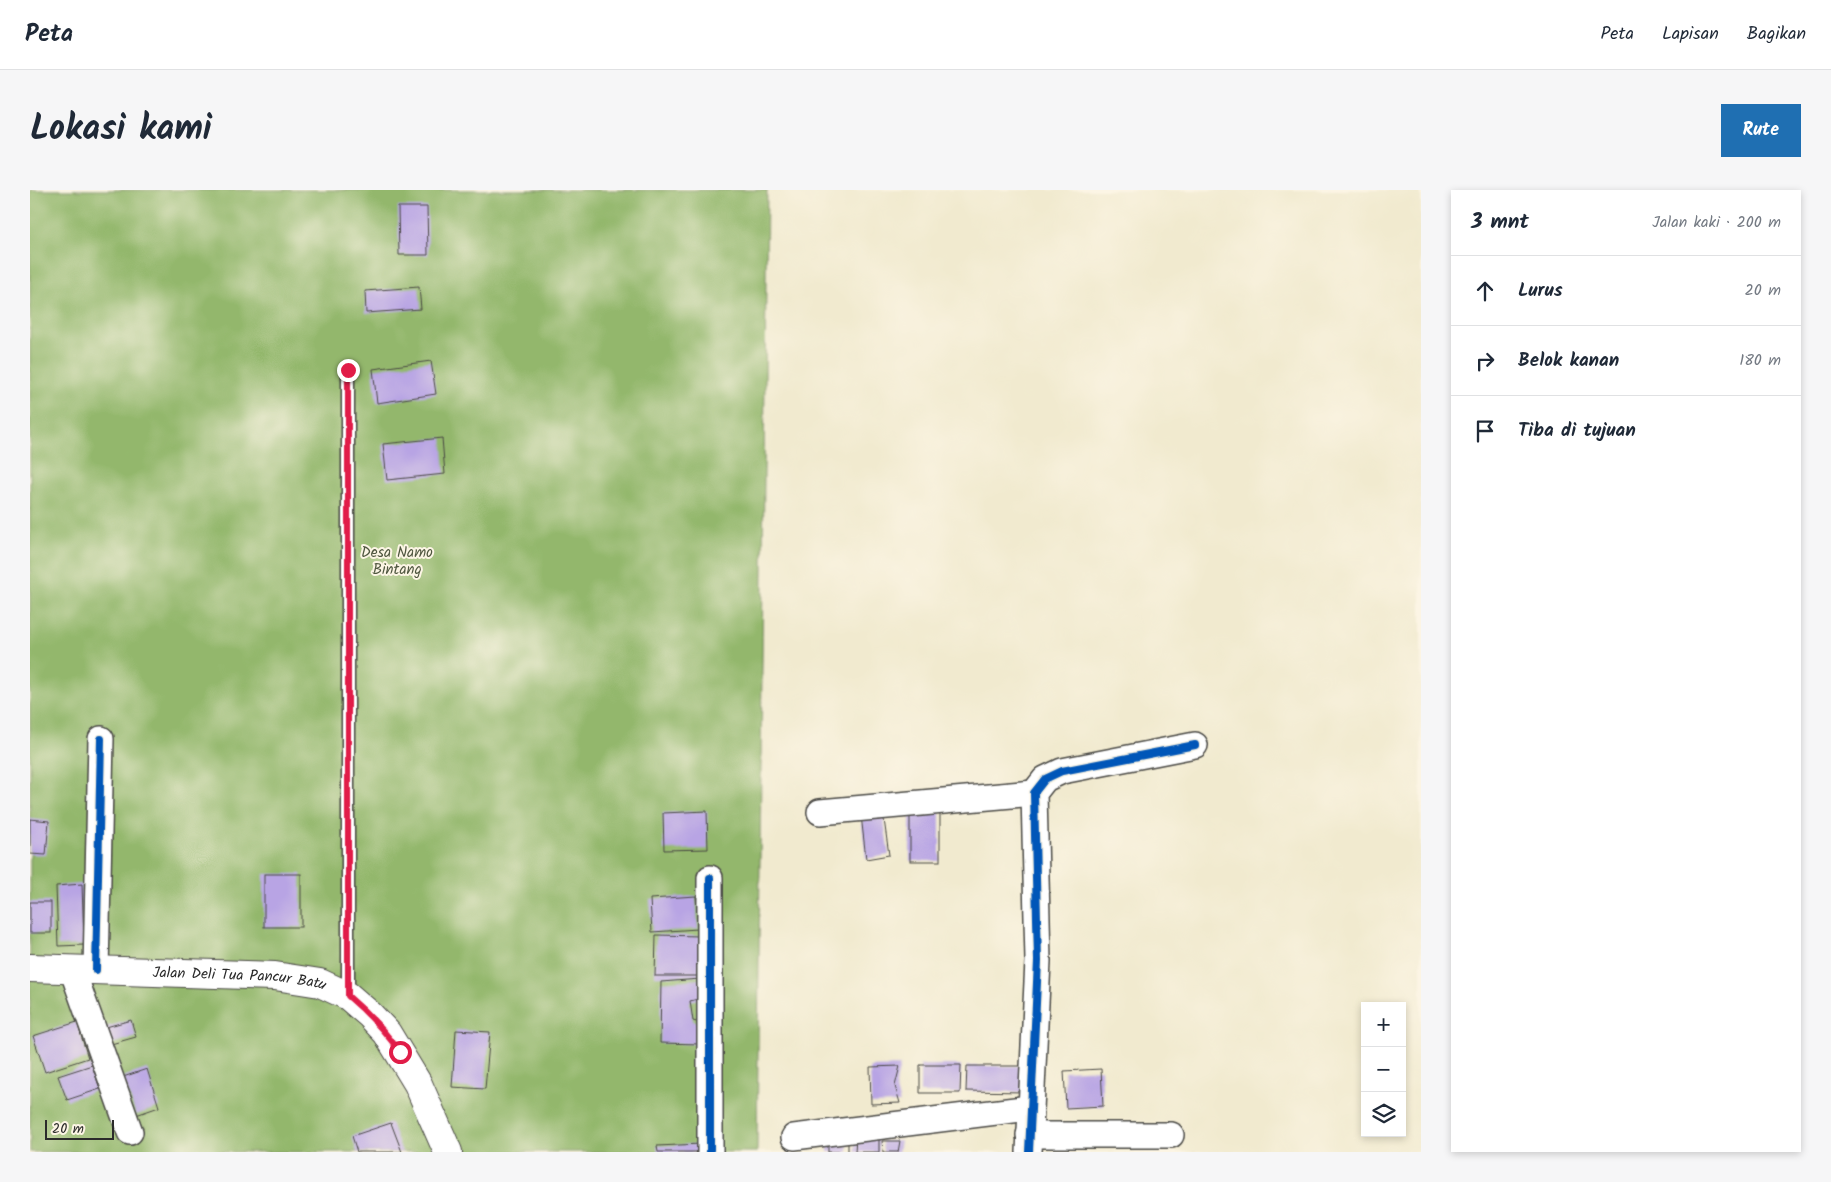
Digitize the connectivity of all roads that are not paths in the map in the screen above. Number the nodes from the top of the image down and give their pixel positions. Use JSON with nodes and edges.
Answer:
{"nodes":[{"id":1,"x":348,"y":370,"type":"dead end"},
{"id":2,"x":101,"y":740,"type":"dead end"},
{"id":3,"x":1195,"y":746,"type":"dead end"},
{"id":4,"x":1034,"y":793,"type":"junction"},
{"id":5,"x":820,"y":812,"type":"dead end"},
{"id":6,"x":710,"y":878,"type":"dead end"},
{"id":7,"x":30,"y":968,"type":"edge"},
{"id":8,"x":84,"y":970,"type":"junction"},
{"id":9,"x":348,"y":996,"type":"junction"},
{"id":10,"x":1030,"y":1108,"type":"junction"},
{"id":11,"x":130,"y":1132,"type":"dead end"},
{"id":12,"x":1171,"y":1135,"type":"dead end"},
{"id":13,"x":794,"y":1136,"type":"dead end"},
{"id":14,"x":1029,"y":1144,"type":"edge"},
{"id":15,"x":448,"y":1152,"type":"edge"},
{"id":16,"x":710,"y":1152,"type":"edge"}],
"edges":[{"from":1,"to":9,"type":"lane"},
{"from":2,"to":8,"type":"street"},
{"from":3,"to":4,"type":"street"},
{"from":4,"to":5,"type":"street"},
{"from":4,"to":10,"type":"street"},
{"from":6,"to":16,"type":"street"},
{"from":7,"to":8,"type":"main road","name":"Jalan Deli Tua Pancur Batu"},
{"from":8,"to":9,"type":"main road","name":"Jalan Deli Tua Pancur Batu"},
{"from":8,"to":11,"type":"street"},
{"from":9,"to":15,"type":"main road","name":"Jalan Deli Tua Pancur Batu"},
{"from":10,"to":13,"type":"street"},
{"from":10,"to":14,"type":"street"},
{"from":12,"to":14,"type":"street"}]}
